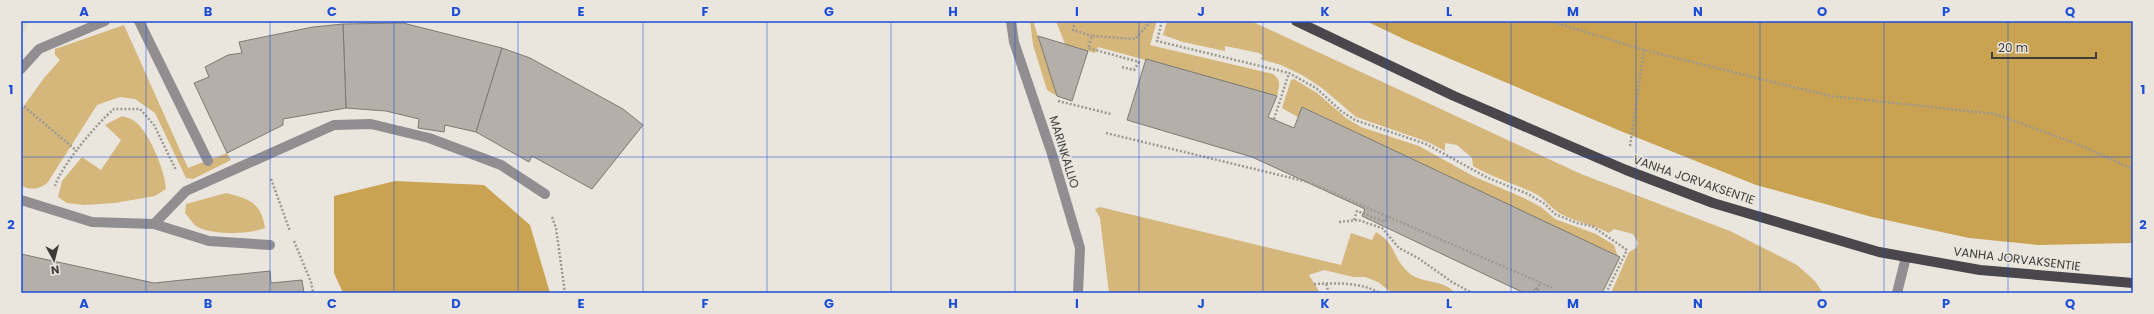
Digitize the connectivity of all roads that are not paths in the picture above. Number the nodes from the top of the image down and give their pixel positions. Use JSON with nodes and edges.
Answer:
{"nodes":[{"id":1,"x":104,"y":21,"type":"edge"},
{"id":2,"x":139,"y":21,"type":"edge"},
{"id":3,"x":1011,"y":21,"type":"edge"},
{"id":4,"x":1296,"y":21,"type":"edge"},
{"id":5,"x":21,"y":69,"type":"edge"},
{"id":6,"x":208,"y":160,"type":"dead end"},
{"id":7,"x":545,"y":194,"type":"road end"},
{"id":8,"x":21,"y":200,"type":"edge"},
{"id":9,"x":154,"y":224,"type":"junction"},
{"id":10,"x":270,"y":245,"type":"road end"},
{"id":11,"x":1906,"y":257,"type":"junction"},
{"id":12,"x":2133,"y":283,"type":"edge"},
{"id":13,"x":1078,"y":293,"type":"edge"},
{"id":14,"x":1897,"y":293,"type":"edge"}],
"edges":[{"from":1,"to":5,"type":"street"},
{"from":2,"to":6,"type":"street"},
{"from":3,"to":13,"type":"street","name":"MARINKALLIO"},
{"from":4,"to":11,"type":"main road","name":"VANHA JORVAKSENTIE"},
{"from":7,"to":9,"type":"street"},
{"from":8,"to":9,"type":"street"},
{"from":9,"to":10,"type":"street"},
{"from":11,"to":12,"type":"main road","name":"VANHA JORVAKSENTIE"},
{"from":11,"to":14,"type":"street"}]}
